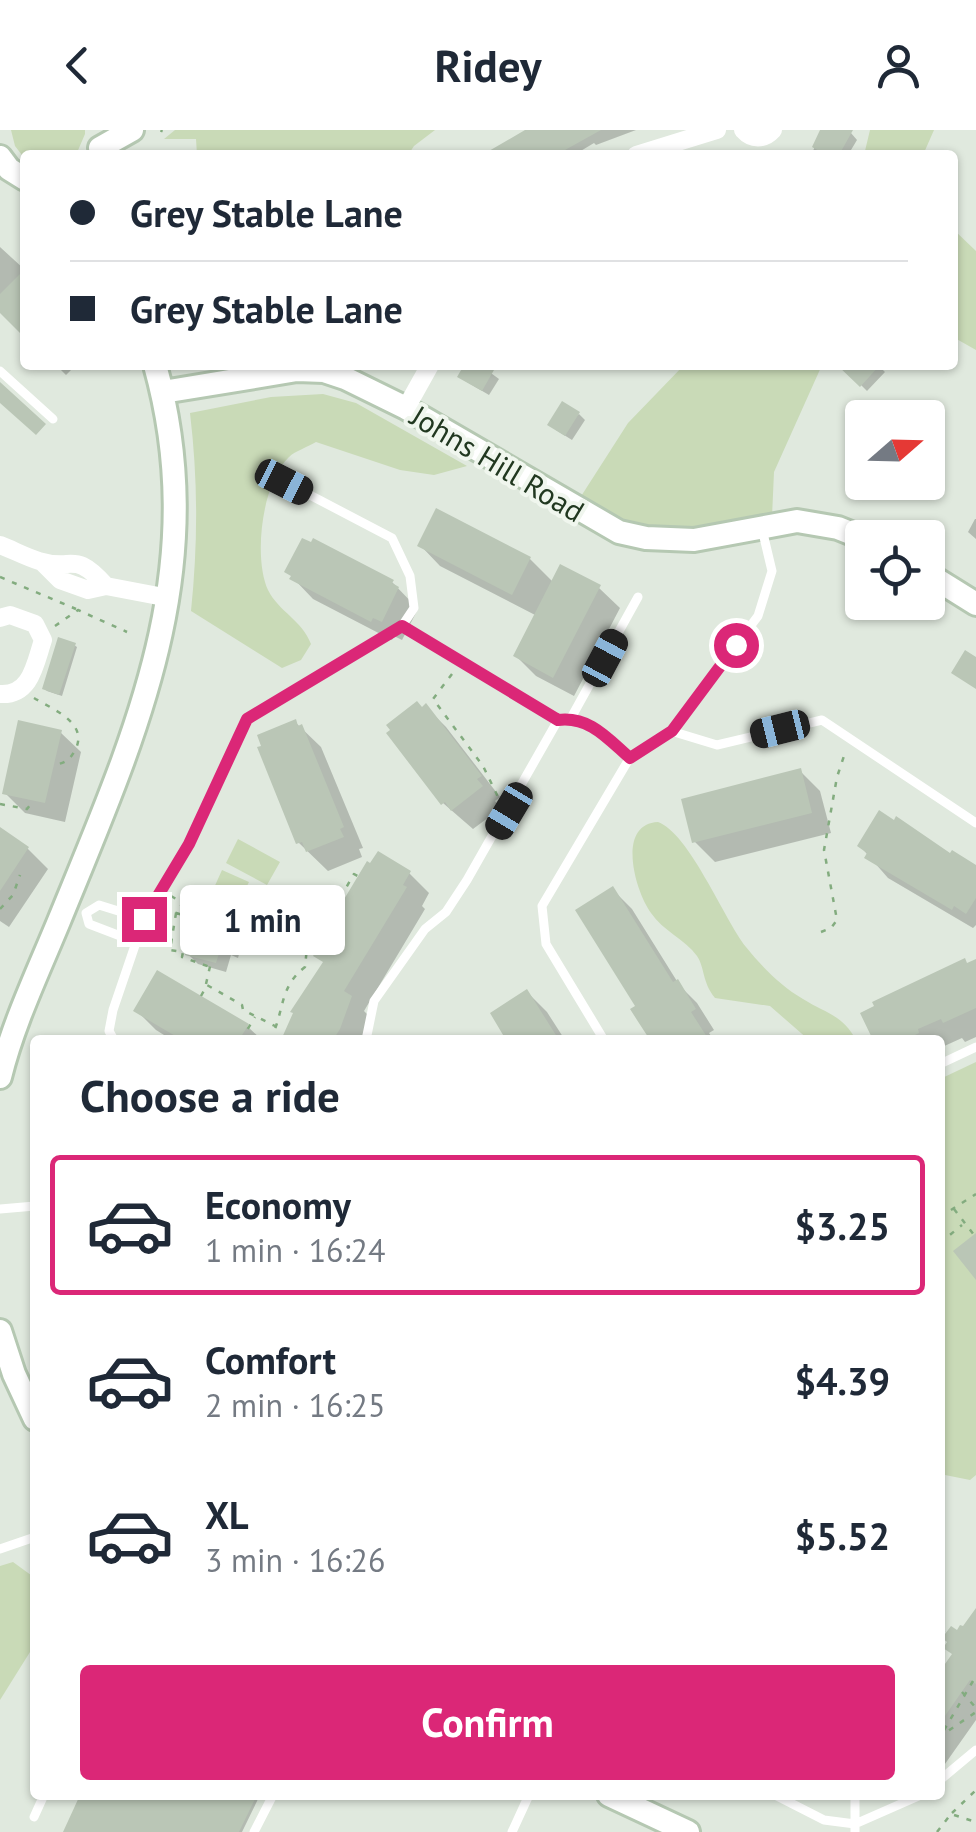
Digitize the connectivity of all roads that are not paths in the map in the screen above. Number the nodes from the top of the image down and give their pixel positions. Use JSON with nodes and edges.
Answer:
{"nodes":[{"id":1,"x":132,"y":130,"type":"edge"},
{"id":2,"x":717,"y":130,"type":"edge"},
{"id":3,"x":742,"y":130,"type":"edge"},
{"id":4,"x":774,"y":130,"type":"edge"},
{"id":5,"x":98,"y":144,"type":"edge"},
{"id":6,"x":652,"y":150,"type":"edge"},
{"id":7,"x":0,"y":159,"type":"edge"},
{"id":8,"x":20,"y":176,"type":"edge"},
{"id":9,"x":0,"y":370,"type":"edge"},
{"id":10,"x":156,"y":370,"type":"edge"},
{"id":11,"x":263,"y":370,"type":"edge"},
{"id":12,"x":427,"y":370,"type":"edge"},
{"id":13,"x":162,"y":392,"type":"junction"},
{"id":14,"x":406,"y":408,"type":"junction"},
{"id":15,"x":53,"y":418,"type":"dead end"},
{"id":16,"x":284,"y":482,"type":"dead end"},
{"id":17,"x":762,"y":526,"type":"junction"},
{"id":18,"x":845,"y":531,"type":"edge"},
{"id":19,"x":0,"y":545,"type":"edge"},
{"id":20,"x":945,"y":585,"type":"edge"},
{"id":21,"x":638,"y":597,"type":"dead end"},
{"id":22,"x":169,"y":598,"type":"junction"},
{"id":23,"x":976,"y":604,"type":"edge"},
{"id":24,"x":0,"y":618,"type":"edge"},
{"id":25,"x":402,"y":626,"type":"junction"},
{"id":26,"x":0,"y":694,"type":"edge"},
{"id":27,"x":572,"y":718,"type":"junction"},
{"id":28,"x":558,"y":720,"type":"junction"},
{"id":29,"x":672,"y":731,"type":"junction"},
{"id":30,"x":630,"y":758,"type":"junction"},
{"id":31,"x":976,"y":823,"type":"edge"},
{"id":32,"x":76,"y":909,"type":"junction"},
{"id":33,"x":144,"y":919,"type":"junction"},
{"id":34,"x":136,"y":942,"type":"junction"},
{"id":35,"x":111,"y":1035,"type":"edge"},
{"id":36,"x":367,"y":1035,"type":"edge"},
{"id":37,"x":601,"y":1035,"type":"edge"},
{"id":38,"x":976,"y":1048,"type":"edge"},
{"id":39,"x":945,"y":1062,"type":"edge"},
{"id":40,"x":0,"y":1077,"type":"edge"},
{"id":41,"x":30,"y":1206,"type":"edge"},
{"id":42,"x":0,"y":1209,"type":"edge"},
{"id":43,"x":0,"y":1332,"type":"edge"},
{"id":44,"x":30,"y":1408,"type":"edge"},
{"id":45,"x":30,"y":1539,"type":"edge"},
{"id":46,"x":0,"y":1549,"type":"edge"},
{"id":47,"x":976,"y":1750,"type":"edge"},
{"id":48,"x":945,"y":1776,"type":"edge"},
{"id":49,"x":42,"y":1800,"type":"edge"},
{"id":50,"x":270,"y":1800,"type":"edge"},
{"id":51,"x":526,"y":1800,"type":"edge"},
{"id":52,"x":619,"y":1800,"type":"edge"},
{"id":53,"x":785,"y":1800,"type":"edge"},
{"id":54,"x":855,"y":1800,"type":"edge"},
{"id":55,"x":911,"y":1800,"type":"edge"},
{"id":56,"x":34,"y":1817,"type":"dead end"},
{"id":57,"x":855,"y":1828,"type":"edge"},
{"id":58,"x":254,"y":1832,"type":"edge"},
{"id":59,"x":512,"y":1832,"type":"edge"},
{"id":60,"x":688,"y":1832,"type":"edge"}],
"edges":[{"from":1,"to":5,"type":"main road"},
{"from":2,"to":6,"type":"street"},
{"from":3,"to":4,"type":"street"},
{"from":7,"to":8,"type":"main road"},
{"from":9,"to":15,"type":"lane"},
{"from":10,"to":13,"type":"main road"},
{"from":11,"to":13,"type":"main road","name":"Johns Hill Road"},
{"from":11,"to":14,"type":"main road","name":"Johns Hill Road"},
{"from":12,"to":14,"type":"street"},
{"from":13,"to":22,"type":"main road"},
{"from":14,"to":17,"type":"main road","name":"Johns Hill Road"},
{"from":16,"to":25,"type":"lane"},
{"from":17,"to":18,"type":"main road","name":"Johns Hill Road"},
{"from":17,"to":29,"type":"lane"},
{"from":19,"to":22,"type":"street"},
{"from":20,"to":23,"type":"main road"},
{"from":21,"to":27,"type":"lane"},
{"from":22,"to":32,"type":"main road"},
{"from":24,"to":26,"type":"street"},
{"from":25,"to":28,"type":"lane"},
{"from":25,"to":33,"type":"lane"},
{"from":27,"to":28,"type":"lane"},
{"from":27,"to":30,"type":"lane"},
{"from":28,"to":36,"type":"lane"},
{"from":29,"to":30,"type":"lane"},
{"from":29,"to":31,"type":"lane"},
{"from":30,"to":37,"type":"lane"},
{"from":32,"to":33,"type":"lane"},
{"from":32,"to":34,"type":"lane"},
{"from":32,"to":40,"type":"main road"},
{"from":33,"to":34,"type":"lane"},
{"from":34,"to":35,"type":"lane"},
{"from":38,"to":39,"type":"lane"},
{"from":41,"to":42,"type":"lane"},
{"from":43,"to":44,"type":"main road"},
{"from":45,"to":46,"type":"lane"},
{"from":47,"to":48,"type":"lane"},
{"from":49,"to":56,"type":"lane"},
{"from":50,"to":58,"type":"lane"},
{"from":51,"to":59,"type":"lane"},
{"from":52,"to":60,"type":"main road"},
{"from":53,"to":57,"type":"lane"},
{"from":54,"to":57,"type":"lane"},
{"from":55,"to":57,"type":"lane"}]}
